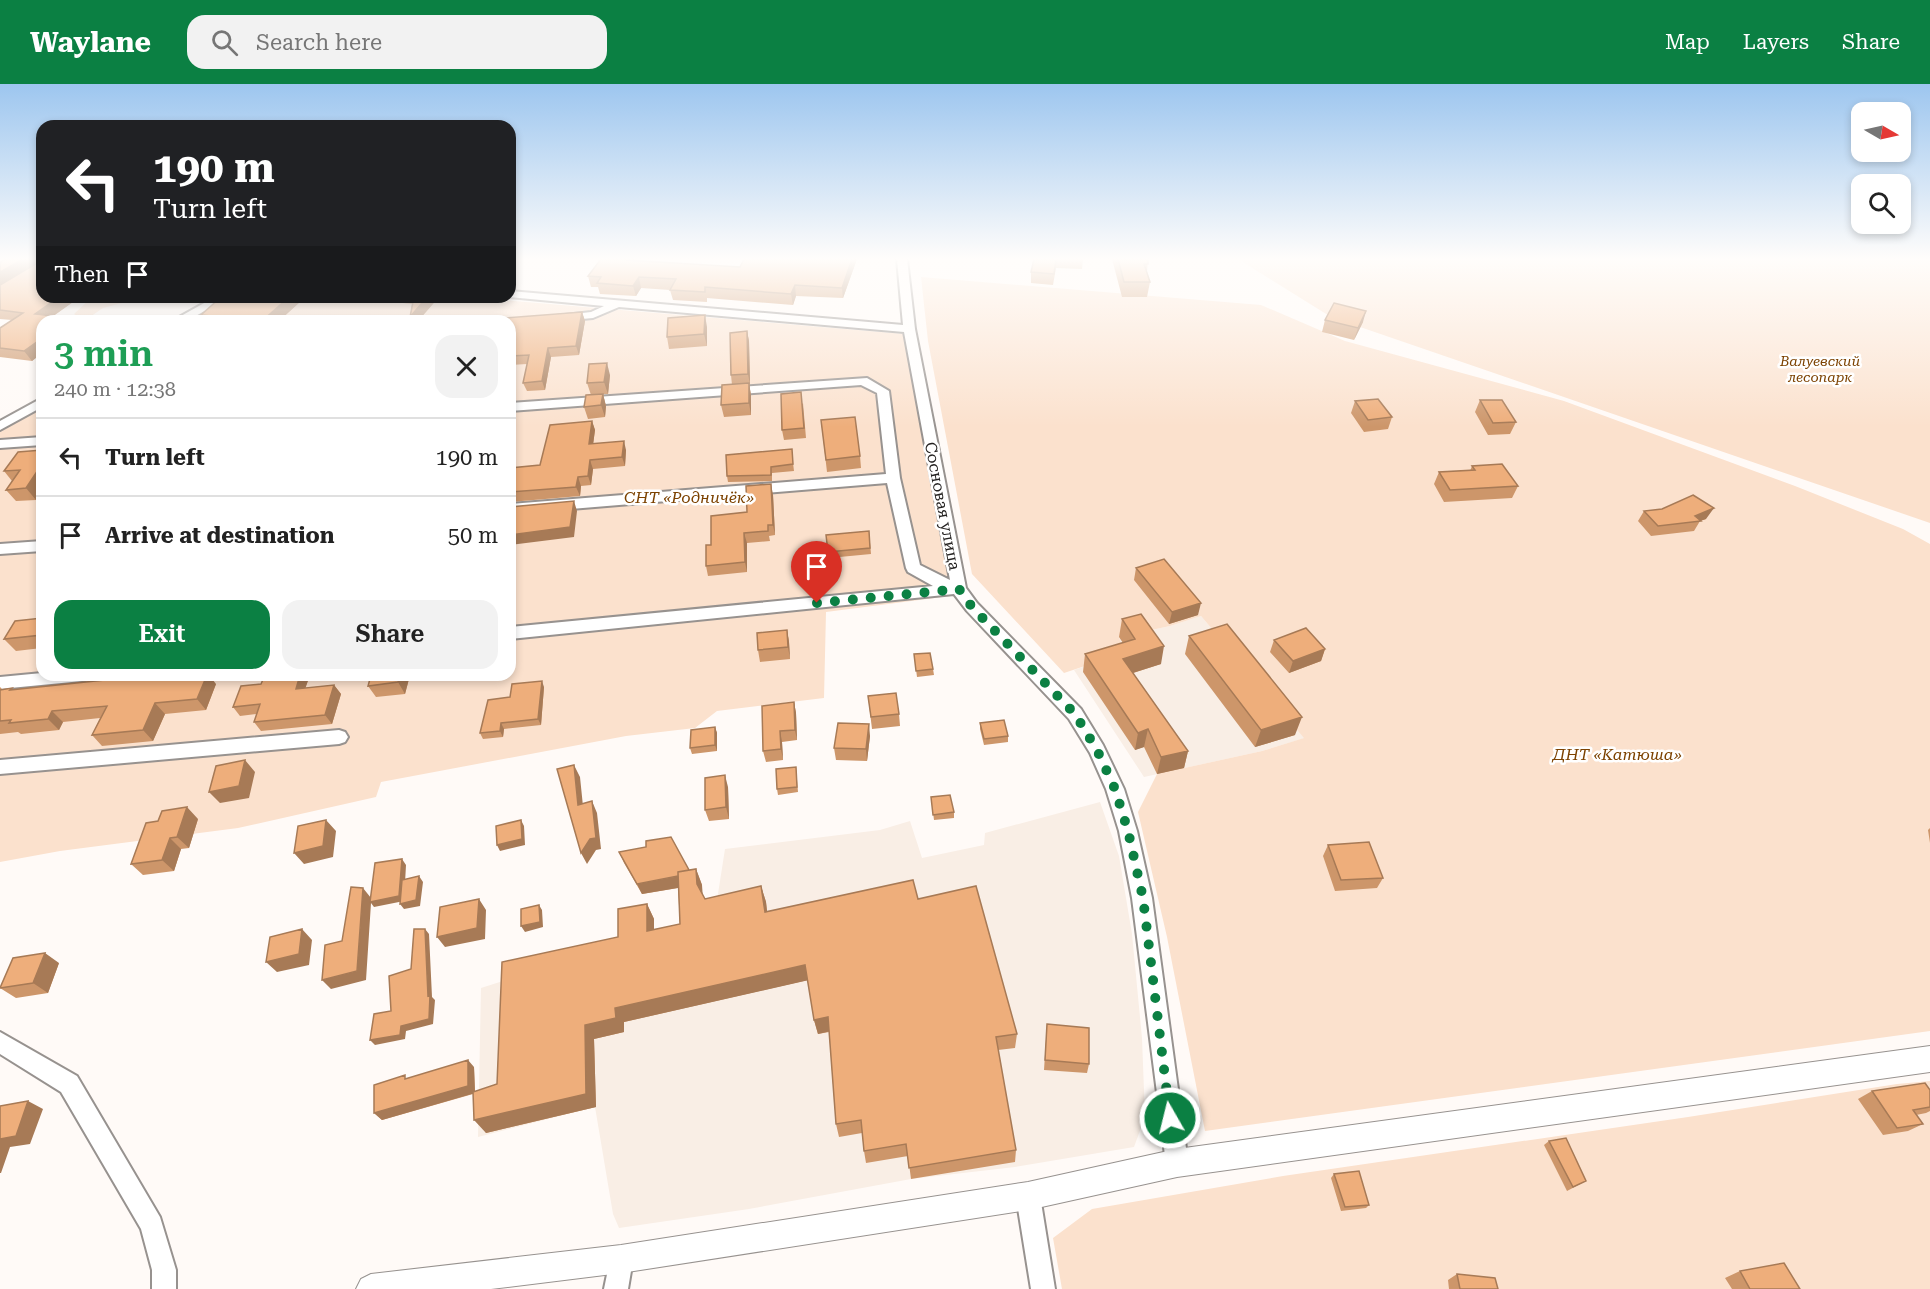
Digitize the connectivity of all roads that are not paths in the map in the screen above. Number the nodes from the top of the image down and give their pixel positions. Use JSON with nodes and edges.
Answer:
{"nodes":[{"id":1,"x":590,"y":315,"type":"edge"},
{"id":2,"x":748,"y":315,"type":"edge"},
{"id":3,"x":908,"y":315,"type":"edge"},
{"id":4,"x":551,"y":318,"type":"edge"},
{"id":5,"x":909,"y":329,"type":"junction"},
{"id":6,"x":36,"y":405,"type":"edge"},
{"id":7,"x":516,"y":407,"type":"edge"},
{"id":8,"x":0,"y":426,"type":"edge"},
{"id":9,"x":36,"y":441,"type":"edge"},
{"id":10,"x":0,"y":444,"type":"edge"},
{"id":11,"x":893,"y":478,"type":"junction"},
{"id":12,"x":516,"y":509,"type":"edge"},
{"id":13,"x":36,"y":546,"type":"edge"},
{"id":14,"x":0,"y":549,"type":"edge"},
{"id":15,"x":959,"y":589,"type":"junction"},
{"id":16,"x":516,"y":632,"type":"edge"},
{"id":17,"x":36,"y":679,"type":"edge"},
{"id":18,"x":0,"y":683,"type":"edge"},
{"id":19,"x":339,"y":736,"type":"dead end"},
{"id":20,"x":0,"y":767,"type":"edge"},
{"id":21,"x":0,"y":1042,"type":"edge"},
{"id":22,"x":1930,"y":1059,"type":"edge"},
{"id":23,"x":1177,"y":1163,"type":"junction"},
{"id":24,"x":1028,"y":1196,"type":"junction"},
{"id":25,"x":621,"y":1259,"type":"junction"},
{"id":26,"x":164,"y":1289,"type":"edge"},
{"id":27,"x":371,"y":1289,"type":"edge"},
{"id":28,"x":616,"y":1289,"type":"edge"},
{"id":29,"x":1043,"y":1289,"type":"edge"}],
"edges":[{"from":1,"to":4,"type":"street"},
{"from":2,"to":5,"type":"street"},
{"from":3,"to":5,"type":"street","name":"Сосновая улица"},
{"from":5,"to":15,"type":"street","name":"Сосновая улица"},
{"from":6,"to":8,"type":"street"},
{"from":7,"to":11,"type":"street"},
{"from":9,"to":10,"type":"street"},
{"from":11,"to":12,"type":"street"},
{"from":11,"to":15,"type":"street"},
{"from":13,"to":14,"type":"street"},
{"from":15,"to":16,"type":"street"},
{"from":15,"to":23,"type":"street","name":"Сосновая улица"},
{"from":17,"to":18,"type":"street"},
{"from":19,"to":20,"type":"street"},
{"from":21,"to":26,"type":"street"},
{"from":22,"to":23,"type":"street"},
{"from":23,"to":24,"type":"street"},
{"from":24,"to":25,"type":"street"},
{"from":24,"to":29,"type":"street"},
{"from":25,"to":27,"type":"street"},
{"from":25,"to":28,"type":"street"}]}
